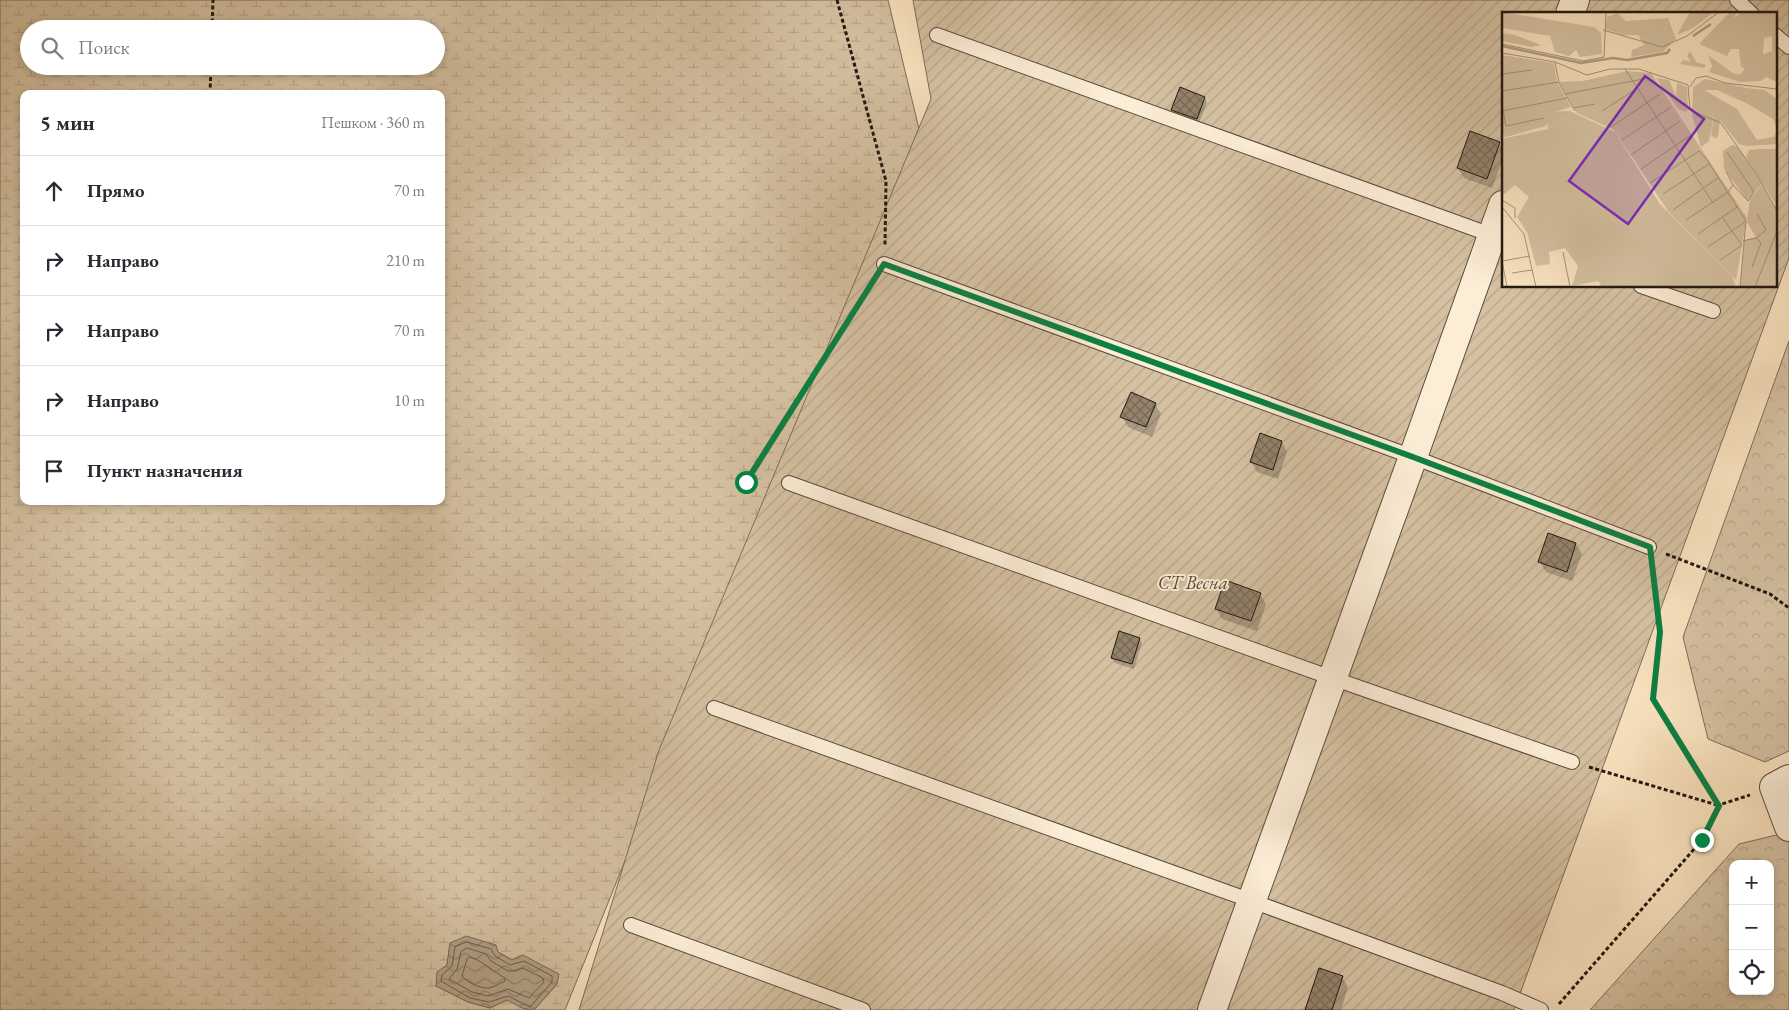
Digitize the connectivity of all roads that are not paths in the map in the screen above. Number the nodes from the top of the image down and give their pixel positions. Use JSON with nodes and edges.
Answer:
{"nodes":[{"id":1,"x":1737,"y":0,"type":"edge"},
{"id":2,"x":1750,"y":12,"type":"edge"},
{"id":3,"x":937,"y":35,"type":"dead end"},
{"id":4,"x":1776,"y":36,"type":"edge"},
{"id":5,"x":1789,"y":47,"type":"edge"},
{"id":6,"x":1502,"y":210,"type":"edge"},
{"id":7,"x":1497,"y":237,"type":"edge"},
{"id":8,"x":884,"y":264,"type":"road end"},
{"id":9,"x":1647,"y":288,"type":"edge"},
{"id":10,"x":1713,"y":311,"type":"dead end"},
{"id":11,"x":1413,"y":457,"type":"junction"},
{"id":12,"x":789,"y":483,"type":"dead end"},
{"id":13,"x":1650,"y":547,"type":"road end"},
{"id":14,"x":1332,"y":678,"type":"junction"},
{"id":15,"x":714,"y":708,"type":"dead end"},
{"id":16,"x":1572,"y":762,"type":"road end"},
{"id":17,"x":1782,"y":783,"type":"edge"},
{"id":18,"x":1789,"y":827,"type":"edge"},
{"id":19,"x":1252,"y":901,"type":"junction"},
{"id":20,"x":631,"y":925,"type":"dead end"},
{"id":21,"x":863,"y":1010,"type":"edge"},
{"id":22,"x":1212,"y":1010,"type":"edge"},
{"id":23,"x":1541,"y":1010,"type":"edge"}],
"edges":[{"from":1,"to":2,"type":"lane"},
{"from":3,"to":7,"type":"lane"},
{"from":4,"to":5,"type":"lane"},
{"from":6,"to":7,"type":"street"},
{"from":7,"to":11,"type":"street"},
{"from":8,"to":11,"type":"lane"},
{"from":9,"to":10,"type":"lane"},
{"from":11,"to":13,"type":"lane"},
{"from":11,"to":14,"type":"street"},
{"from":12,"to":14,"type":"lane"},
{"from":14,"to":16,"type":"lane"},
{"from":14,"to":19,"type":"street"},
{"from":15,"to":19,"type":"lane"},
{"from":17,"to":18,"type":"street"},
{"from":19,"to":22,"type":"street"},
{"from":19,"to":23,"type":"lane"},
{"from":20,"to":21,"type":"lane"}]}
